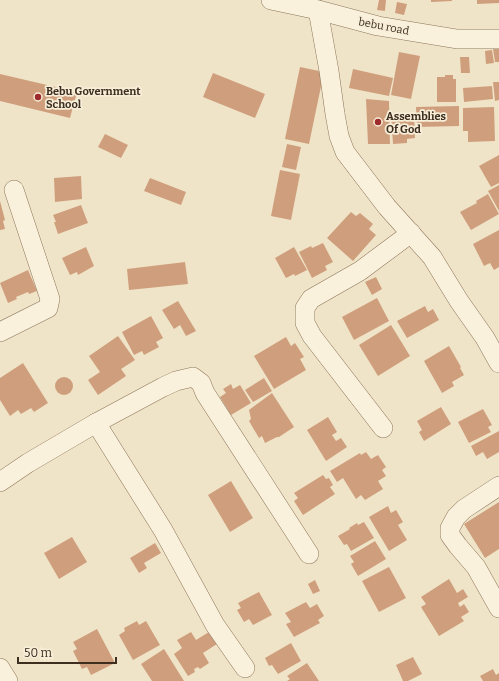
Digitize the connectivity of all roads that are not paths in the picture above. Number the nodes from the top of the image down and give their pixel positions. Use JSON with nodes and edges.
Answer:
{"nodes":[{"id":1,"x":271,"y":0,"type":"edge"},
{"id":2,"x":318,"y":10,"type":"junction"},
{"id":3,"x":499,"y":39,"type":"edge"},
{"id":4,"x":14,"y":190,"type":"dead end"},
{"id":5,"x":411,"y":233,"type":"junction"},
{"id":6,"x":0,"y":332,"type":"edge"},
{"id":7,"x":499,"y":363,"type":"edge"},
{"id":8,"x":96,"y":423,"type":"junction"},
{"id":9,"x":383,"y":428,"type":"dead end"},
{"id":10,"x":0,"y":482,"type":"edge"},
{"id":11,"x":499,"y":486,"type":"edge"},
{"id":12,"x":309,"y":554,"type":"dead end"},
{"id":13,"x":499,"y":608,"type":"edge"},
{"id":14,"x":0,"y":668,"type":"edge"},
{"id":15,"x":245,"y":668,"type":"dead end"},
{"id":16,"x":8,"y":681,"type":"edge"}],
"edges":[{"from":1,"to":2,"type":"street","name":"bebu road"},
{"from":2,"to":3,"type":"street","name":"bebu road"},
{"from":2,"to":5,"type":"street"},
{"from":4,"to":6,"type":"street"},
{"from":5,"to":7,"type":"street"},
{"from":5,"to":9,"type":"street"},
{"from":8,"to":10,"type":"street"},
{"from":8,"to":12,"type":"street"},
{"from":8,"to":15,"type":"street"},
{"from":11,"to":13,"type":"street"},
{"from":14,"to":16,"type":"street"}]}
